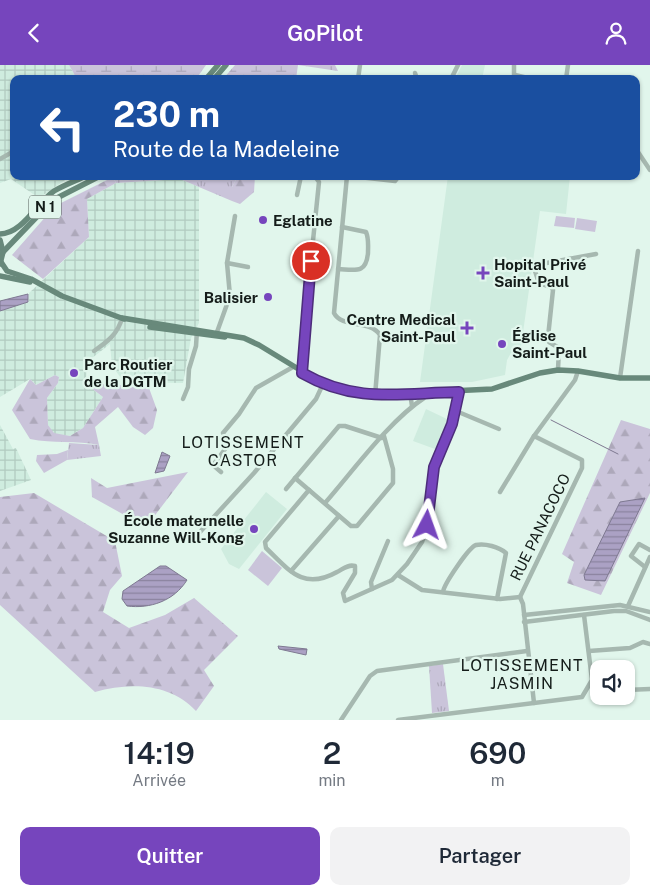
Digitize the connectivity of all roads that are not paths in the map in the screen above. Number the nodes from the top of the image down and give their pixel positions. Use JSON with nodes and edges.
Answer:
{"nodes":[{"id":1,"x":218,"y":65,"type":"edge"},
{"id":2,"x":226,"y":65,"type":"edge"},
{"id":3,"x":209,"y":75,"type":"edge"},
{"id":4,"x":217,"y":75,"type":"edge"},
{"id":5,"x":640,"y":155,"type":"edge"},
{"id":6,"x":650,"y":170,"type":"edge"},
{"id":7,"x":78,"y":180,"type":"edge"},
{"id":8,"x":92,"y":180,"type":"edge"},
{"id":9,"x":302,"y":180,"type":"edge"},
{"id":10,"x":318,"y":180,"type":"edge"},
{"id":11,"x":348,"y":180,"type":"edge"},
{"id":12,"x":297,"y":195,"type":"dead end"},
{"id":13,"x":234,"y":216,"type":"dead end"},
{"id":14,"x":342,"y":227,"type":"junction"},
{"id":15,"x":0,"y":234,"type":"edge"},
{"id":16,"x":0,"y":241,"type":"edge"},
{"id":17,"x":638,"y":251,"type":"dead end"},
{"id":18,"x":3,"y":253,"type":"junction"},
{"id":19,"x":596,"y":254,"type":"dead end"},
{"id":20,"x":0,"y":263,"type":"edge"},
{"id":21,"x":227,"y":263,"type":"junction"},
{"id":22,"x":248,"y":267,"type":"dead end"},
{"id":23,"x":338,"y":269,"type":"junction"},
{"id":24,"x":0,"y":276,"type":"edge"},
{"id":25,"x":37,"y":284,"type":"junction"},
{"id":26,"x":122,"y":318,"type":"junction"},
{"id":27,"x":197,"y":332,"type":"junction"},
{"id":28,"x":217,"y":332,"type":"junction"},
{"id":29,"x":94,"y":351,"type":"dead end"},
{"id":30,"x":269,"y":351,"type":"junction"},
{"id":31,"x":293,"y":367,"type":"junction"},
{"id":32,"x":558,"y":370,"type":"junction"},
{"id":33,"x":578,"y":371,"type":"junction"},
{"id":34,"x":302,"y":373,"type":"junction"},
{"id":35,"x":620,"y":378,"type":"junction"},
{"id":36,"x":650,"y":378,"type":"edge"},
{"id":37,"x":323,"y":384,"type":"junction"},
{"id":38,"x":459,"y":392,"type":"junction"},
{"id":39,"x":410,"y":393,"type":"junction"},
{"id":40,"x":426,"y":393,"type":"junction"},
{"id":41,"x":375,"y":395,"type":"junction"},
{"id":42,"x":183,"y":399,"type":"dead end"},
{"id":43,"x":412,"y":406,"type":"junction"},
{"id":44,"x":456,"y":411,"type":"junction"},
{"id":45,"x":499,"y":429,"type":"dead end"},
{"id":46,"x":534,"y":436,"type":"junction"},
{"id":47,"x":383,"y":437,"type":"junction"},
{"id":48,"x":221,"y":472,"type":"dead end"},
{"id":49,"x":295,"y":478,"type":"junction"},
{"id":50,"x":286,"y":489,"type":"dead end"},
{"id":51,"x":309,"y":490,"type":"junction"},
{"id":52,"x":500,"y":492,"type":"dead end"},
{"id":53,"x":325,"y":503,"type":"junction"},
{"id":54,"x":339,"y":516,"type":"junction"},
{"id":55,"x":200,"y":533,"type":"dead end"},
{"id":56,"x":388,"y":541,"type":"dead end"},
{"id":57,"x":650,"y":550,"type":"edge"},
{"id":58,"x":650,"y":557,"type":"edge"},
{"id":59,"x":645,"y":567,"type":"junction"},
{"id":60,"x":291,"y":571,"type":"junction"},
{"id":61,"x":398,"y":575,"type":"junction"},
{"id":62,"x":372,"y":589,"type":"junction"},
{"id":63,"x":442,"y":592,"type":"junction"},
{"id":64,"x":520,"y":597,"type":"junction"},
{"id":65,"x":497,"y":599,"type":"junction"},
{"id":66,"x":628,"y":605,"type":"junction"},
{"id":67,"x":626,"y":611,"type":"junction"},
{"id":68,"x":650,"y":612,"type":"edge"},
{"id":69,"x":524,"y":615,"type":"junction"},
{"id":70,"x":584,"y":615,"type":"junction"},
{"id":71,"x":650,"y":620,"type":"edge"},
{"id":72,"x":524,"y":622,"type":"junction"},
{"id":73,"x":650,"y":643,"type":"edge"},
{"id":74,"x":527,"y":651,"type":"junction"},
{"id":75,"x":590,"y":651,"type":"junction"},
{"id":76,"x":591,"y":660,"type":"edge"},
{"id":77,"x":590,"y":684,"type":"edge"},
{"id":78,"x":650,"y":689,"type":"edge"},
{"id":79,"x":635,"y":690,"type":"edge"},
{"id":80,"x":534,"y":703,"type":"junction"},
{"id":81,"x":341,"y":720,"type":"edge"},
{"id":82,"x":398,"y":720,"type":"edge"}],
"edges":[{"from":1,"to":3,"type":"main road"},
{"from":2,"to":4,"type":"main road"},
{"from":5,"to":6,"type":"street"},
{"from":7,"to":15,"type":"main road","number":"N 1"},
{"from":8,"to":18,"type":"main road","number":"N 1"},
{"from":9,"to":12,"type":"street"},
{"from":10,"to":34,"type":"street"},
{"from":11,"to":14,"type":"street"},
{"from":13,"to":21,"type":"street"},
{"from":14,"to":23,"type":"street"},
{"from":14,"to":23,"type":"street"},
{"from":16,"to":18,"type":"main road"},
{"from":17,"to":35,"type":"street"},
{"from":18,"to":20,"type":"main road"},
{"from":19,"to":32,"type":"street"},
{"from":20,"to":25,"type":"main road"},
{"from":21,"to":22,"type":"street"},
{"from":21,"to":28,"type":"street"},
{"from":23,"to":41,"type":"street"},
{"from":24,"to":25,"type":"main road"},
{"from":25,"to":26,"type":"main road"},
{"from":26,"to":27,"type":"main road"},
{"from":26,"to":29,"type":"street"},
{"from":27,"to":28,"type":"main road"},
{"from":27,"to":30,"type":"main road"},
{"from":27,"to":42,"type":"street"},
{"from":28,"to":30,"type":"main road"},
{"from":30,"to":31,"type":"main road"},
{"from":31,"to":34,"type":"main road"},
{"from":31,"to":48,"type":"street"},
{"from":32,"to":33,"type":"main road"},
{"from":32,"to":38,"type":"main road"},
{"from":33,"to":35,"type":"main road"},
{"from":33,"to":46,"type":"street"},
{"from":34,"to":37,"type":"main road"},
{"from":35,"to":36,"type":"main road"},
{"from":37,"to":41,"type":"main road"},
{"from":37,"to":55,"type":"street"},
{"from":38,"to":40,"type":"main road"},
{"from":38,"to":44,"type":"street"},
{"from":39,"to":40,"type":"main road"},
{"from":39,"to":41,"type":"main road"},
{"from":39,"to":43,"type":"street"},
{"from":40,"to":43,"type":"street"},
{"from":43,"to":47,"type":"street"},
{"from":44,"to":45,"type":"street"},
{"from":44,"to":61,"type":"street"},
{"from":46,"to":52,"type":"street"},
{"from":46,"to":64,"type":"street","name":"RUE PANACOCO"},
{"from":47,"to":49,"type":"street"},
{"from":47,"to":53,"type":"street"},
{"from":47,"to":54,"type":"street"},
{"from":49,"to":50,"type":"street"},
{"from":49,"to":51,"type":"street"},
{"from":51,"to":53,"type":"street"},
{"from":51,"to":60,"type":"street"},
{"from":53,"to":54,"type":"street"},
{"from":54,"to":60,"type":"street"},
{"from":56,"to":62,"type":"street"},
{"from":57,"to":59,"type":"street"},
{"from":58,"to":59,"type":"street"},
{"from":59,"to":66,"type":"street"},
{"from":60,"to":62,"type":"street"},
{"from":61,"to":62,"type":"street"},
{"from":61,"to":63,"type":"street"},
{"from":63,"to":65,"type":"street"},
{"from":63,"to":65,"type":"street"},
{"from":64,"to":65,"type":"street"},
{"from":64,"to":69,"type":"street"},
{"from":66,"to":67,"type":"street"},
{"from":66,"to":68,"type":"street"},
{"from":66,"to":69,"type":"street"},
{"from":67,"to":70,"type":"street"},
{"from":67,"to":71,"type":"street"},
{"from":69,"to":72,"type":"street"},
{"from":70,"to":72,"type":"street"},
{"from":70,"to":75,"type":"street"},
{"from":72,"to":74,"type":"street"},
{"from":73,"to":75,"type":"street"},
{"from":74,"to":80,"type":"street"},
{"from":74,"to":81,"type":"street"},
{"from":75,"to":76,"type":"street"},
{"from":77,"to":80,"type":"street"},
{"from":78,"to":79,"type":"street"},
{"from":80,"to":82,"type":"street"}]}
